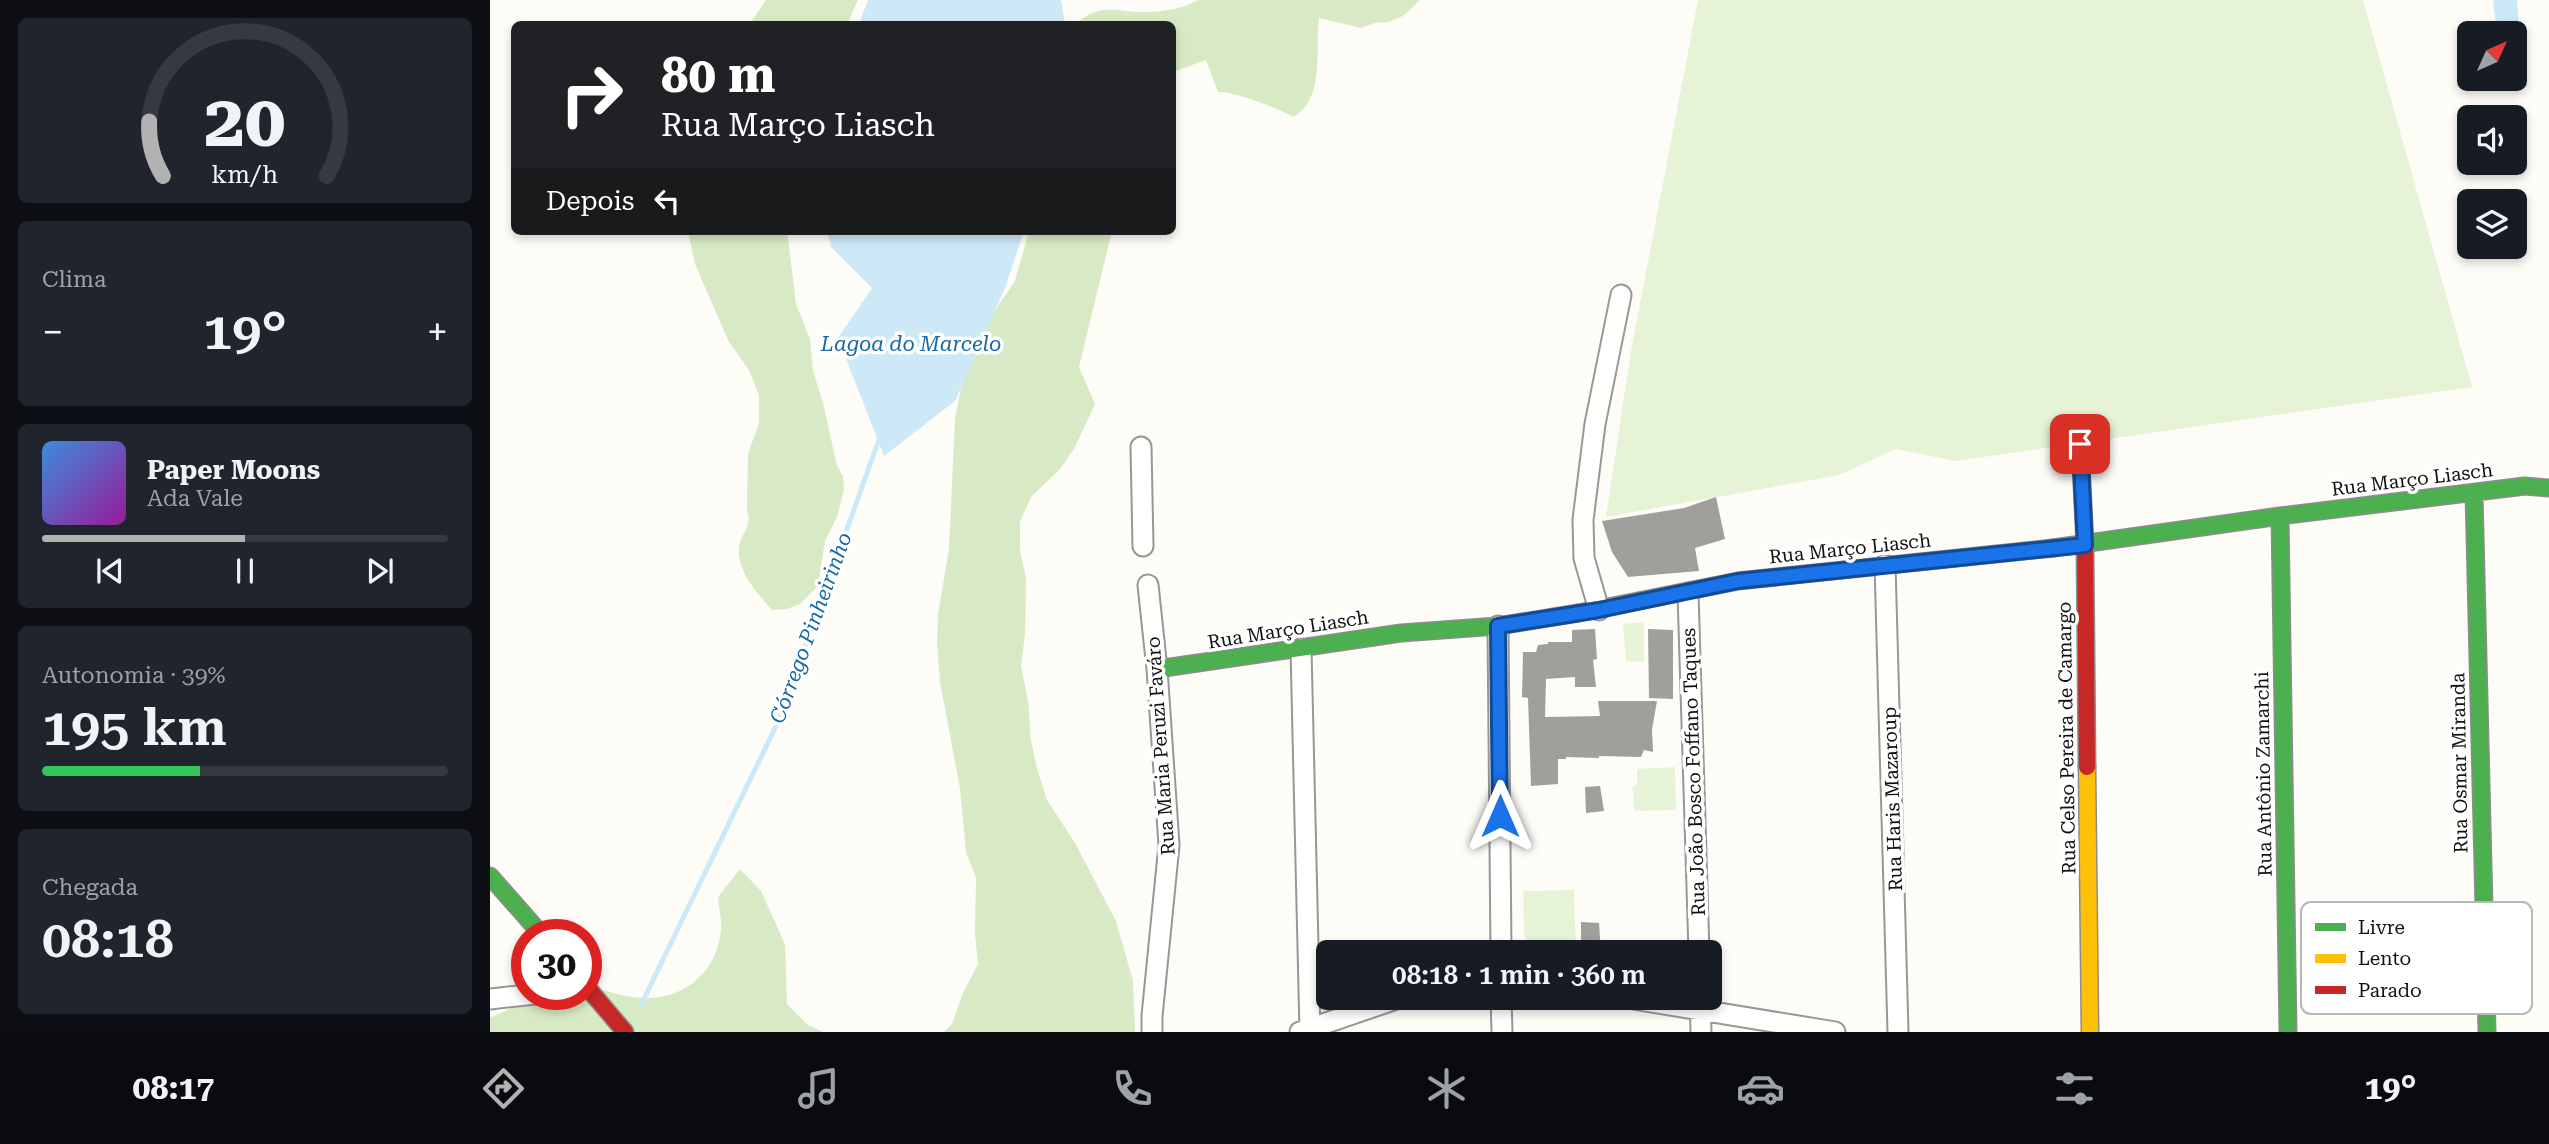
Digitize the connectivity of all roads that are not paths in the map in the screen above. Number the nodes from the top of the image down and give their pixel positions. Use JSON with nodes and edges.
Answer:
{"nodes":[{"id":1,"x":1620,"y":295,"type":"dead end"},
{"id":2,"x":2080,"y":444,"type":"dead end"},
{"id":3,"x":1141,"y":447,"type":"dead end"},
{"id":4,"x":2549,"y":488,"type":"edge"},
{"id":5,"x":2474,"y":493,"type":"junction"},
{"id":6,"x":2280,"y":516,"type":"junction"},
{"id":7,"x":2085,"y":545,"type":"junction"},
{"id":8,"x":1143,"y":546,"type":"dead end"},
{"id":9,"x":1885,"y":565,"type":"junction"},
{"id":10,"x":1148,"y":585,"type":"dead end"},
{"id":11,"x":1688,"y":593,"type":"junction"},
{"id":12,"x":1599,"y":610,"type":"junction"},
{"id":13,"x":1498,"y":626,"type":"junction"},
{"id":14,"x":1301,"y":649,"type":"junction"},
{"id":15,"x":1157,"y":669,"type":"junction"},
{"id":16,"x":490,"y":876,"type":"edge"},
{"id":17,"x":2484,"y":902,"type":"edge"},
{"id":18,"x":528,"y":919,"type":"edge"},
{"id":19,"x":1501,"y":940,"type":"edge"},
{"id":20,"x":1699,"y":940,"type":"edge"},
{"id":21,"x":511,"y":997,"type":"edge"},
{"id":22,"x":490,"y":999,"type":"edge"},
{"id":23,"x":602,"y":1005,"type":"edge"},
{"id":24,"x":1722,"y":1008,"type":"edge"},
{"id":25,"x":1366,"y":1010,"type":"edge"},
{"id":26,"x":1501,"y":1010,"type":"edge"},
{"id":27,"x":1700,"y":1010,"type":"edge"},
{"id":28,"x":2487,"y":1014,"type":"edge"},
{"id":29,"x":1307,"y":1031,"type":"edge"},
{"id":30,"x":625,"y":1032,"type":"edge"},
{"id":31,"x":1152,"y":1032,"type":"edge"},
{"id":32,"x":1502,"y":1032,"type":"edge"},
{"id":33,"x":1701,"y":1032,"type":"edge"},
{"id":34,"x":1835,"y":1032,"type":"edge"},
{"id":35,"x":1898,"y":1032,"type":"edge"},
{"id":36,"x":2090,"y":1032,"type":"edge"},
{"id":37,"x":2288,"y":1032,"type":"edge"},
{"id":38,"x":2487,"y":1032,"type":"edge"}],
"edges":[{"from":1,"to":12,"type":"street"},
{"from":2,"to":7,"type":"street","name":"Rua Celso Pereira de Camargo"},
{"from":3,"to":8,"type":"street"},
{"from":4,"to":5,"type":"street","name":"Rua Março Liasch"},
{"from":5,"to":6,"type":"street","name":"Rua Março Liasch"},
{"from":5,"to":17,"type":"street","name":"Rua Osmar Miranda"},
{"from":6,"to":7,"type":"street","name":"Rua Março Liasch"},
{"from":6,"to":37,"type":"street","name":"Rua Antônio Zamarchi"},
{"from":7,"to":9,"type":"street","name":"Rua Março Liasch"},
{"from":7,"to":36,"type":"street","name":"Rua Celso Pereira de Camargo"},
{"from":9,"to":11,"type":"street","name":"Rua Março Liasch"},
{"from":9,"to":35,"type":"street","name":"Rua Haris Mazaroup"},
{"from":10,"to":15,"type":"street","name":"Rua Maria Peruzi Faváro"},
{"from":11,"to":12,"type":"street","name":"Rua Março Liasch"},
{"from":11,"to":20,"type":"street","name":"Rua João Bosco Foffano Taques"},
{"from":12,"to":13,"type":"street","name":"Rua Março Liasch"},
{"from":13,"to":14,"type":"street","name":"Rua Março Liasch"},
{"from":13,"to":19,"type":"street"},
{"from":14,"to":15,"type":"street","name":"Rua Março Liasch"},
{"from":14,"to":29,"type":"street"},
{"from":15,"to":31,"type":"street","name":"Rua Maria Peruzi Faváro"},
{"from":16,"to":18,"type":"street"},
{"from":21,"to":22,"type":"street"},
{"from":23,"to":30,"type":"street"},
{"from":24,"to":34,"type":"street"},
{"from":25,"to":29,"type":"street"},
{"from":26,"to":32,"type":"street"},
{"from":27,"to":33,"type":"street"},
{"from":28,"to":38,"type":"street","name":"Rua Osmar Miranda"}]}
